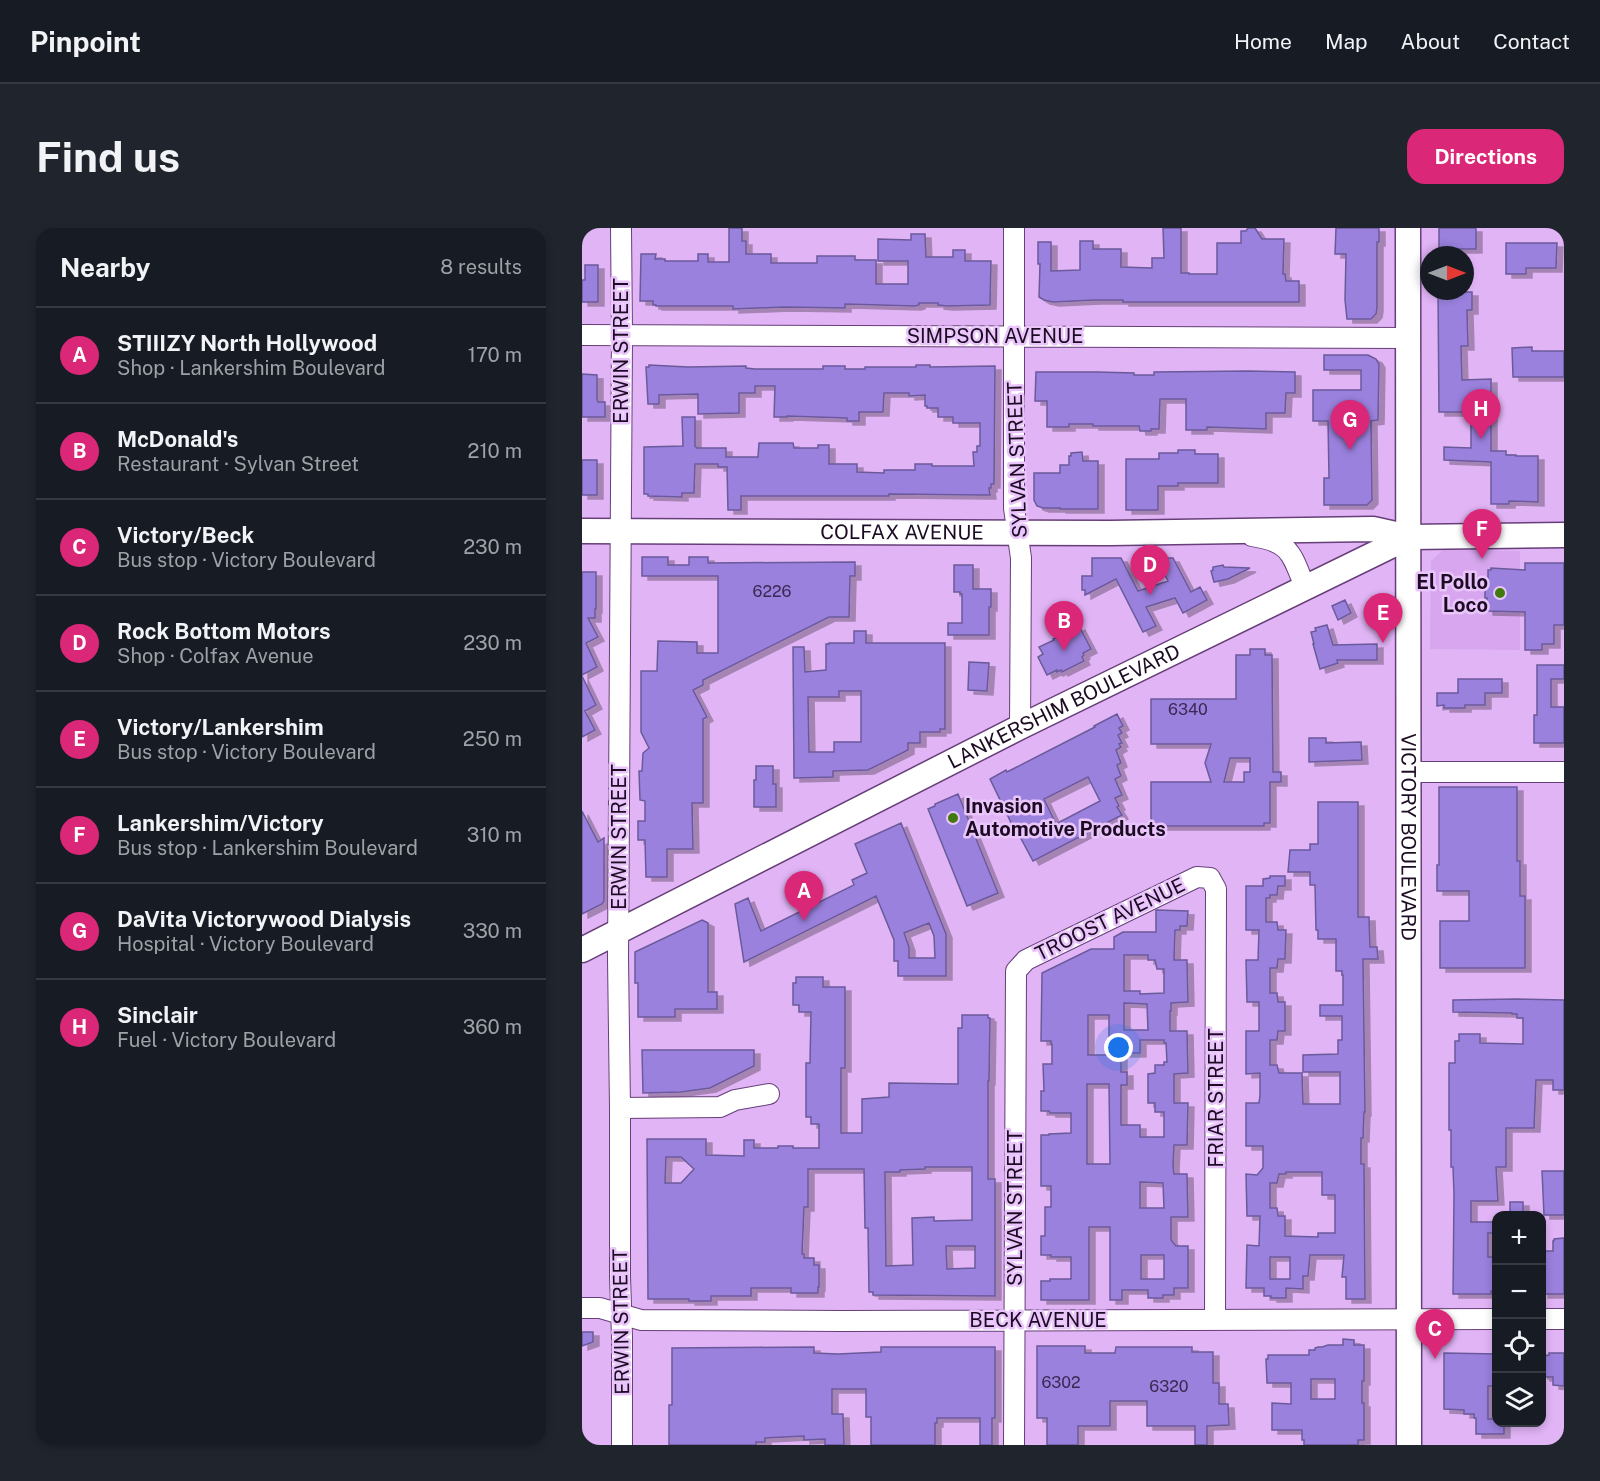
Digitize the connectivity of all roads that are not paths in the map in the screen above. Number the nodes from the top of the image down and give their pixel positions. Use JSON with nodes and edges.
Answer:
{"nodes":[{"id":1,"x":621,"y":228,"type":"edge"},
{"id":2,"x":1014,"y":228,"type":"edge"},
{"id":3,"x":1408,"y":228,"type":"edge"},
{"id":4,"x":582,"y":335,"type":"edge"},
{"id":5,"x":622,"y":335,"type":"junction"},
{"id":6,"x":1014,"y":336,"type":"junction"},
{"id":7,"x":1408,"y":338,"type":"junction"},
{"id":8,"x":582,"y":531,"type":"edge"},
{"id":9,"x":621,"y":531,"type":"junction"},
{"id":10,"x":1220,"y":531,"type":"junction"},
{"id":11,"x":1017,"y":532,"type":"junction"},
{"id":12,"x":1564,"y":536,"type":"edge"},
{"id":13,"x":1408,"y":537,"type":"junction"},
{"id":14,"x":1305,"y":587,"type":"junction"},
{"id":15,"x":1020,"y":727,"type":"junction"},
{"id":16,"x":1409,"y":772,"type":"junction"},
{"id":17,"x":1564,"y":772,"type":"edge"},
{"id":18,"x":1210,"y":878,"type":"joint"},
{"id":19,"x":619,"y":931,"type":"junction"},
{"id":20,"x":582,"y":950,"type":"edge"},
{"id":21,"x":1016,"y":971,"type":"joint"},
{"id":22,"x":769,"y":1094,"type":"dead end"},
{"id":23,"x":620,"y":1108,"type":"junction"},
{"id":24,"x":582,"y":1308,"type":"edge"},
{"id":25,"x":622,"y":1314,"type":"junction"},
{"id":26,"x":1409,"y":1319,"type":"junction"},
{"id":27,"x":1492,"y":1319,"type":"edge"},
{"id":28,"x":1546,"y":1319,"type":"edge"},
{"id":29,"x":1564,"y":1319,"type":"edge"},
{"id":30,"x":1215,"y":1320,"type":"junction"},
{"id":31,"x":1014,"y":1321,"type":"junction"},
{"id":32,"x":622,"y":1445,"type":"edge"},
{"id":33,"x":1014,"y":1445,"type":"edge"},
{"id":34,"x":1409,"y":1445,"type":"edge"}],
"edges":[{"from":1,"to":5,"type":"street","name":"ERWIN STREET"},
{"from":2,"to":6,"type":"street","name":"SYLVAN STREET"},
{"from":3,"to":7,"type":"main road","name":"VICTORY BOULEVARD"},
{"from":4,"to":5,"type":"street","name":"SIMPSON AVENUE"},
{"from":5,"to":6,"type":"street","name":"SIMPSON AVENUE"},
{"from":5,"to":9,"type":"street","name":"ERWIN STREET"},
{"from":6,"to":7,"type":"street","name":"SIMPSON AVENUE"},
{"from":6,"to":11,"type":"street","name":"SYLVAN STREET"},
{"from":7,"to":13,"type":"main road","name":"VICTORY BOULEVARD"},
{"from":8,"to":9,"type":"main road","name":"COLFAX AVENUE"},
{"from":9,"to":11,"type":"main road","name":"COLFAX AVENUE"},
{"from":9,"to":19,"type":"street","name":"ERWIN STREET"},
{"from":10,"to":11,"type":"main road","name":"COLFAX AVENUE"},
{"from":10,"to":13,"type":"main road","name":"COLFAX AVENUE"},
{"from":10,"to":14,"type":"street","name":"COLFAX AVENUE"},
{"from":11,"to":15,"type":"street","name":"SYLVAN STREET"},
{"from":12,"to":13,"type":"main road","name":"LANKERSHIM BOULEVARD"},
{"from":13,"to":14,"type":"main road","name":"LANKERSHIM BOULEVARD"},
{"from":13,"to":16,"type":"main road","name":"VICTORY BOULEVARD"},
{"from":14,"to":15,"type":"main road","name":"LANKERSHIM BOULEVARD"},
{"from":15,"to":19,"type":"main road","name":"LANKERSHIM BOULEVARD"},
{"from":16,"to":17,"type":"street"},
{"from":16,"to":26,"type":"main road","name":"VICTORY BOULEVARD"},
{"from":18,"to":21,"type":"street","name":"TROOST AVENUE"},
{"from":18,"to":30,"type":"street","name":"FRIAR STREET"},
{"from":19,"to":20,"type":"main road","name":"LANKERSHIM BOULEVARD"},
{"from":19,"to":23,"type":"street","name":"ERWIN STREET"},
{"from":21,"to":31,"type":"street","name":"SYLVAN STREET"},
{"from":22,"to":23,"type":"street"},
{"from":23,"to":25,"type":"street","name":"ERWIN STREET"},
{"from":24,"to":25,"type":"street","name":"BECK AVENUE"},
{"from":25,"to":31,"type":"street","name":"BECK AVENUE"},
{"from":25,"to":32,"type":"street","name":"ERWIN STREET"},
{"from":26,"to":27,"type":"street","name":"BECK AVENUE"},
{"from":26,"to":30,"type":"street","name":"BECK AVENUE"},
{"from":26,"to":34,"type":"main road","name":"VICTORY BOULEVARD"},
{"from":28,"to":29,"type":"street"},
{"from":30,"to":31,"type":"street","name":"BECK AVENUE"},
{"from":31,"to":33,"type":"street","name":"SYLVAN STREET"}]}
